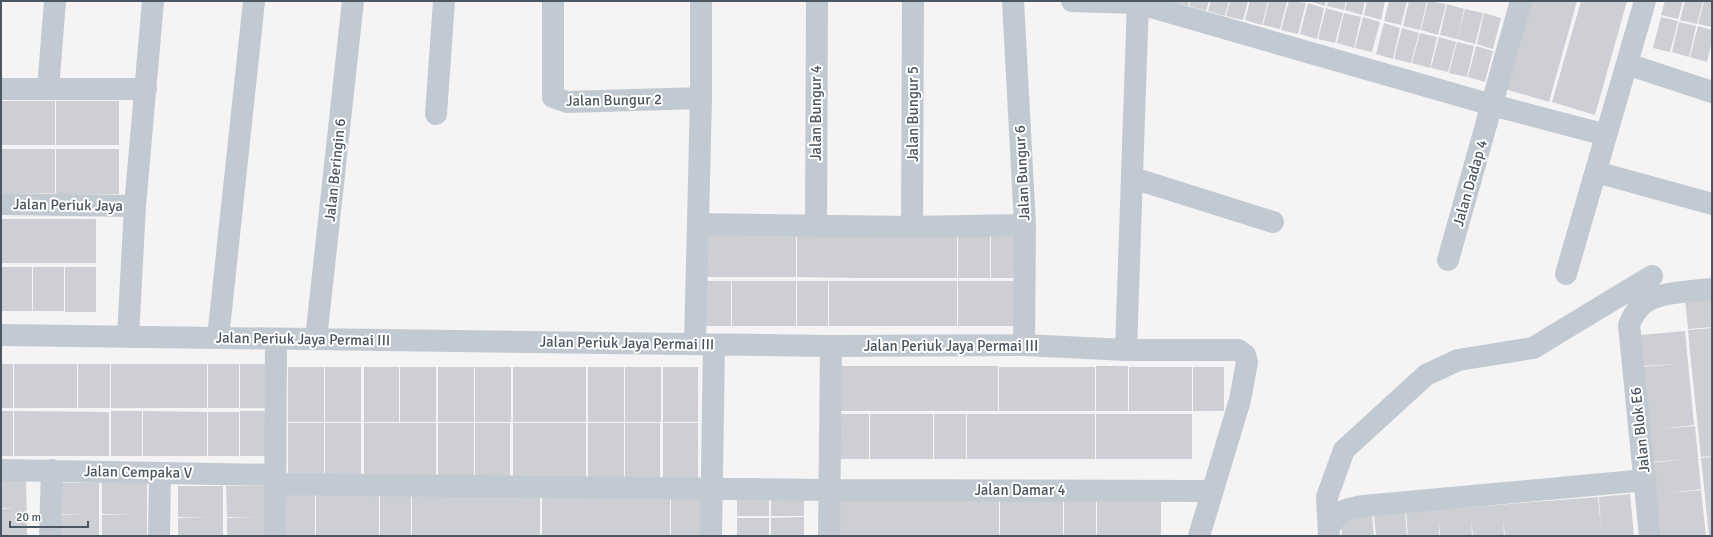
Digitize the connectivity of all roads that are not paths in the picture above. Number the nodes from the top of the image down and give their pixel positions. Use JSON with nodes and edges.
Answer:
{"nodes":[{"id":1,"x":55,"y":1,"type":"edge"},
{"id":2,"x":153,"y":1,"type":"edge"},
{"id":3,"x":254,"y":1,"type":"edge"},
{"id":4,"x":353,"y":1,"type":"edge"},
{"id":5,"x":444,"y":1,"type":"edge"},
{"id":6,"x":553,"y":1,"type":"edge"},
{"id":7,"x":701,"y":1,"type":"edge"},
{"id":8,"x":817,"y":1,"type":"edge"},
{"id":9,"x":913,"y":1,"type":"edge"},
{"id":10,"x":1013,"y":1,"type":"edge"},
{"id":11,"x":1072,"y":1,"type":"edge"},
{"id":12,"x":1522,"y":1,"type":"edge"},
{"id":13,"x":1645,"y":1,"type":"edge"},
{"id":14,"x":1137,"y":2,"type":"edge"},
{"id":15,"x":1627,"y":64,"type":"junction"},
{"id":16,"x":1,"y":89,"type":"edge"},
{"id":17,"x":48,"y":89,"type":"junction"},
{"id":18,"x":146,"y":89,"type":"junction"},
{"id":19,"x":1712,"y":92,"type":"edge"},
{"id":20,"x":701,"y":98,"type":"junction"},
{"id":21,"x":1492,"y":105,"type":"junction"},
{"id":22,"x":436,"y":114,"type":"dead end"},
{"id":23,"x":1606,"y":135,"type":"junction"},
{"id":24,"x":1596,"y":172,"type":"junction"},
{"id":25,"x":1133,"y":178,"type":"junction"},
{"id":26,"x":1,"y":204,"type":"edge"},
{"id":27,"x":1712,"y":204,"type":"edge"},
{"id":28,"x":135,"y":206,"type":"junction"},
{"id":29,"x":1273,"y":222,"type":"dead end"},
{"id":30,"x":698,"y":224,"type":"junction"},
{"id":31,"x":816,"y":225,"type":"junction"},
{"id":32,"x":1025,"y":225,"type":"junction"},
{"id":33,"x":912,"y":227,"type":"junction"},
{"id":34,"x":1448,"y":260,"type":"dead end"},
{"id":35,"x":1566,"y":274,"type":"dead end"},
{"id":36,"x":1652,"y":276,"type":"dead end"},
{"id":37,"x":1712,"y":289,"type":"edge"},
{"id":38,"x":1,"y":335,"type":"edge"},
{"id":39,"x":128,"y":337,"type":"junction"},
{"id":40,"x":218,"y":338,"type":"junction"},
{"id":41,"x":276,"y":338,"type":"junction"},
{"id":42,"x":316,"y":339,"type":"junction"},
{"id":43,"x":705,"y":344,"type":"junction"},
{"id":44,"x":831,"y":346,"type":"junction"},
{"id":45,"x":1024,"y":346,"type":"junction"},
{"id":46,"x":1126,"y":350,"type":"junction"},
{"id":47,"x":1,"y":470,"type":"edge"},
{"id":48,"x":52,"y":470,"type":"junction"},
{"id":49,"x":160,"y":473,"type":"junction"},
{"id":50,"x":275,"y":479,"type":"junction"},
{"id":51,"x":1646,"y":480,"type":"junction"},
{"id":52,"x":712,"y":488,"type":"junction"},
{"id":53,"x":829,"y":490,"type":"junction"},
{"id":54,"x":1212,"y":491,"type":"junction"},
{"id":55,"x":1329,"y":532,"type":"edge"},
{"id":56,"x":50,"y":536,"type":"edge"},
{"id":57,"x":159,"y":536,"type":"edge"},
{"id":58,"x":275,"y":536,"type":"edge"},
{"id":59,"x":711,"y":536,"type":"edge"},
{"id":60,"x":828,"y":536,"type":"edge"},
{"id":61,"x":1199,"y":536,"type":"edge"},
{"id":62,"x":1650,"y":536,"type":"edge"}],
"edges":[{"from":1,"to":17,"type":"street"},
{"from":2,"to":18,"type":"street"},
{"from":3,"to":40,"type":"street"},
{"from":4,"to":42,"type":"street","name":"Jalan Beringin 6"},
{"from":5,"to":22,"type":"street"},
{"from":6,"to":20,"type":"street","name":"Jalan Bungur 2"},
{"from":7,"to":20,"type":"street"},
{"from":8,"to":31,"type":"street","name":"Jalan Bungur 4"},
{"from":9,"to":33,"type":"street","name":"Jalan Bungur 5"},
{"from":10,"to":32,"type":"street","name":"Jalan Bungur 6"},
{"from":11,"to":14,"type":"street"},
{"from":12,"to":21,"type":"street","name":"Jalan Dadap 4"},
{"from":13,"to":15,"type":"street"},
{"from":14,"to":21,"type":"street"},
{"from":14,"to":25,"type":"street"},
{"from":15,"to":19,"type":"street"},
{"from":15,"to":23,"type":"street"},
{"from":16,"to":17,"type":"street"},
{"from":17,"to":18,"type":"street"},
{"from":18,"to":28,"type":"street"},
{"from":20,"to":30,"type":"street"},
{"from":21,"to":23,"type":"street"},
{"from":21,"to":34,"type":"street","name":"Jalan Dadap 4"},
{"from":23,"to":24,"type":"street"},
{"from":24,"to":27,"type":"street"},
{"from":24,"to":35,"type":"street"},
{"from":25,"to":29,"type":"street"},
{"from":25,"to":46,"type":"street"},
{"from":26,"to":28,"type":"street","name":"Jalan Periuk Jaya"},
{"from":28,"to":39,"type":"street"},
{"from":30,"to":31,"type":"street"},
{"from":30,"to":43,"type":"street"},
{"from":31,"to":33,"type":"street"},
{"from":32,"to":33,"type":"street"},
{"from":32,"to":45,"type":"street","name":"Jalan Bungur 6"},
{"from":36,"to":55,"type":"street"},
{"from":37,"to":51,"type":"street","name":"Jalan Blok E6"},
{"from":38,"to":39,"type":"street","name":"Jalan Periuk Jaya Permai III"},
{"from":39,"to":40,"type":"street","name":"Jalan Periuk Jaya Permai III"},
{"from":40,"to":41,"type":"street","name":"Jalan Periuk Jaya Permai III"},
{"from":41,"to":42,"type":"street","name":"Jalan Periuk Jaya Permai III"},
{"from":41,"to":50,"type":"street"},
{"from":42,"to":43,"type":"street","name":"Jalan Periuk Jaya Permai III"},
{"from":43,"to":44,"type":"street","name":"Jalan Periuk Jaya Permai III"},
{"from":43,"to":52,"type":"street"},
{"from":44,"to":45,"type":"street","name":"Jalan Periuk Jaya Permai III"},
{"from":44,"to":53,"type":"street"},
{"from":45,"to":46,"type":"street","name":"Jalan Periuk Jaya Permai III"},
{"from":46,"to":54,"type":"street","name":"Jalan Periuk Jaya Permai III"},
{"from":47,"to":48,"type":"street","name":"Jalan Cempaka V"},
{"from":48,"to":49,"type":"street","name":"Jalan Cempaka V"},
{"from":48,"to":56,"type":"street"},
{"from":49,"to":50,"type":"street","name":"Jalan Cempaka V"},
{"from":49,"to":57,"type":"street"},
{"from":50,"to":52,"type":"street","name":"Jalan Cempaka V"},
{"from":50,"to":58,"type":"street"},
{"from":51,"to":55,"type":"street"},
{"from":51,"to":62,"type":"street","name":"Jalan Blok E6"},
{"from":52,"to":53,"type":"street","name":"Jalan Damar 4"},
{"from":52,"to":59,"type":"street"},
{"from":53,"to":54,"type":"street","name":"Jalan Damar 4"},
{"from":53,"to":60,"type":"street"},
{"from":54,"to":61,"type":"street"}]}
